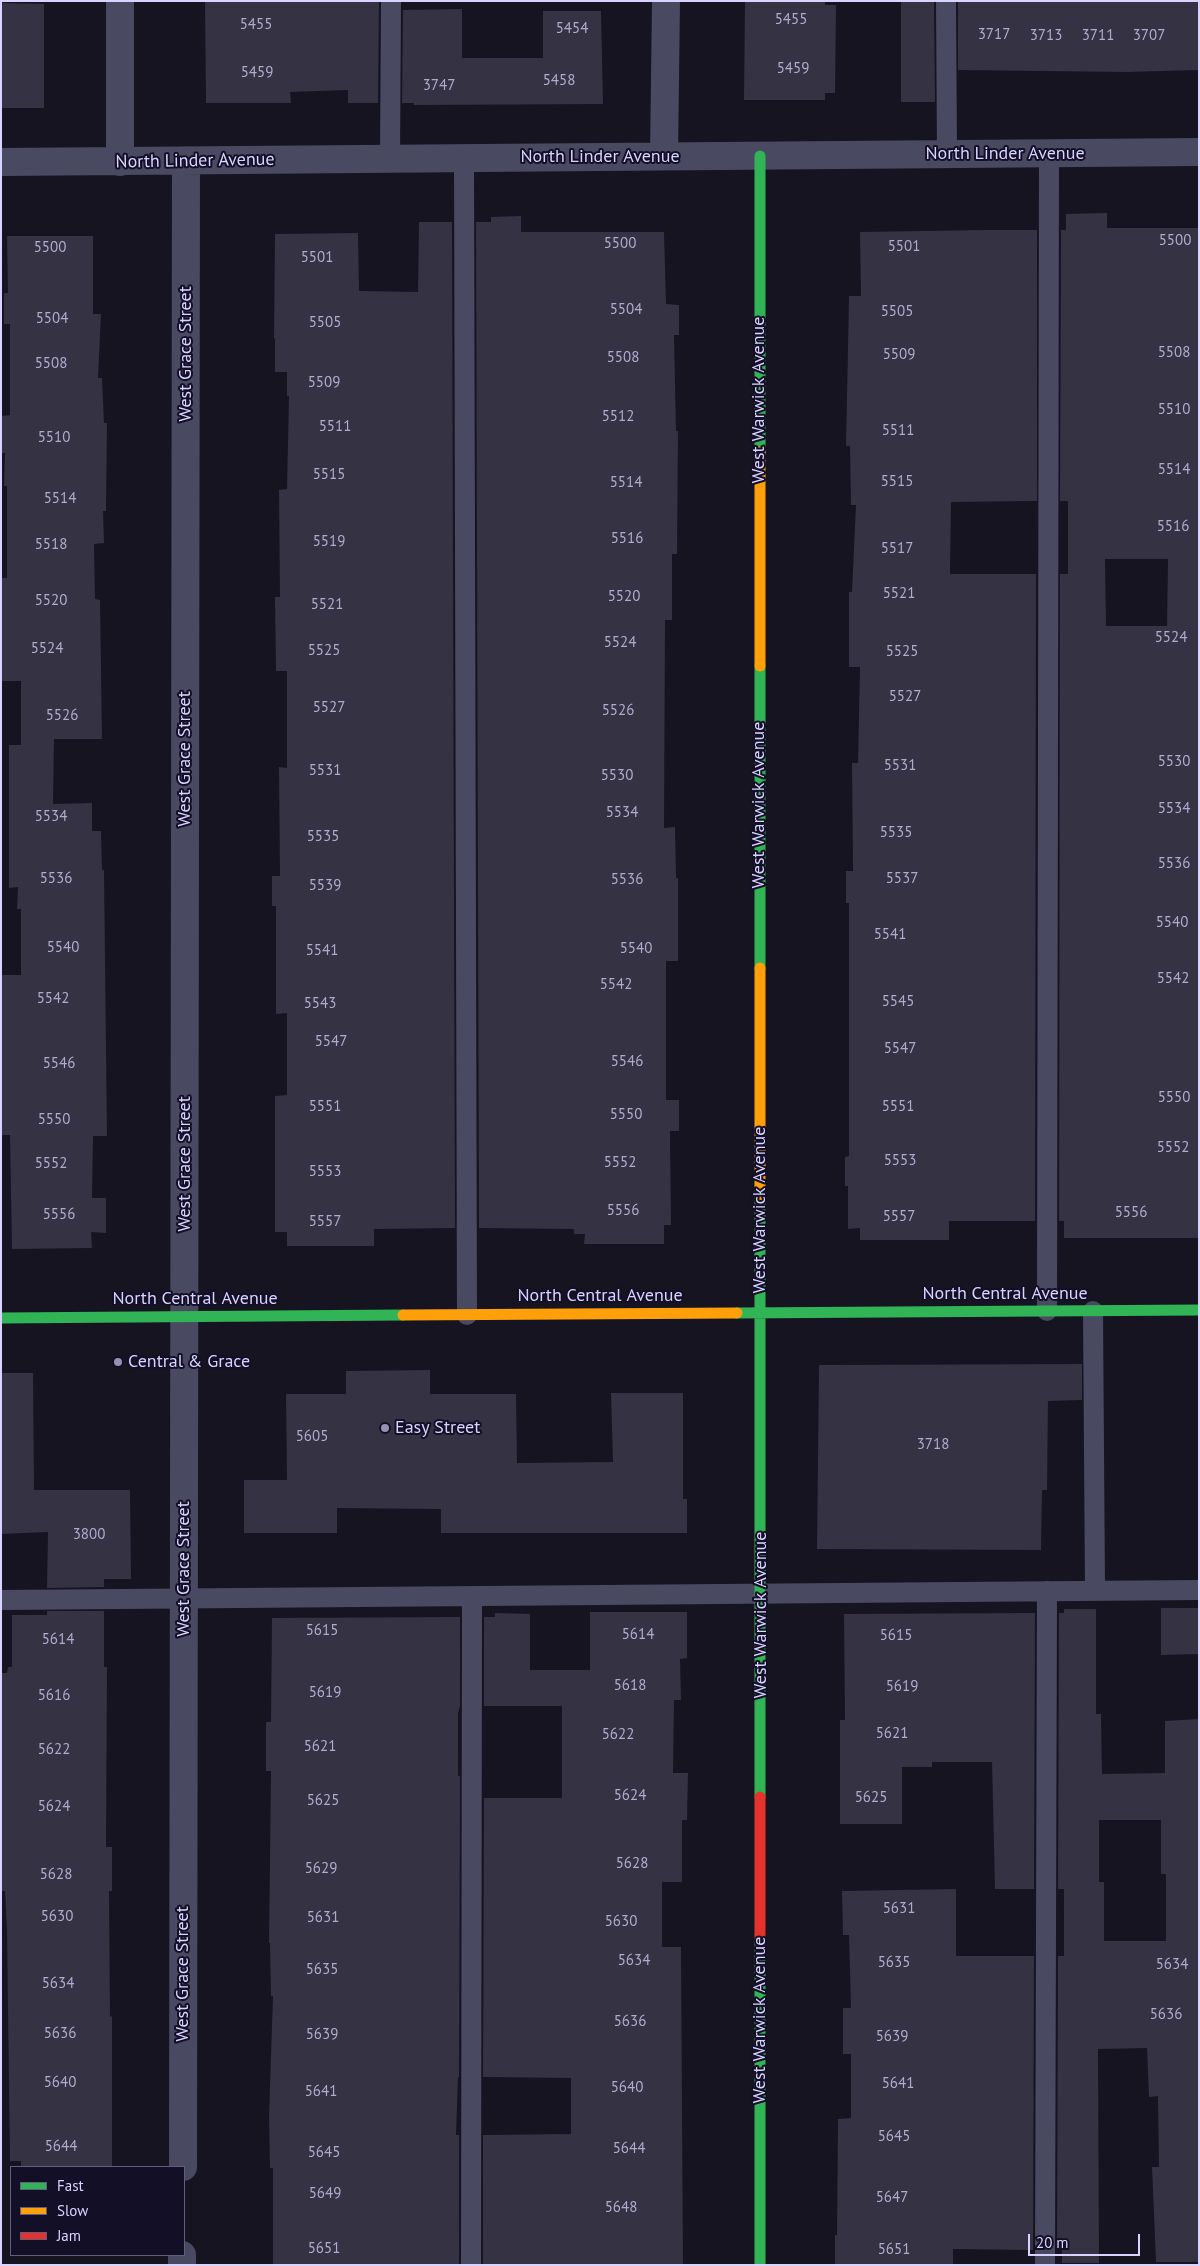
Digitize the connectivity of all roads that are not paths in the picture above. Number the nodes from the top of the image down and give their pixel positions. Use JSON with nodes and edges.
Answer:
{"nodes":[{"id":1,"x":120,"y":1,"type":"edge"},
{"id":2,"x":391,"y":1,"type":"edge"},
{"id":3,"x":666,"y":1,"type":"edge"},
{"id":4,"x":946,"y":1,"type":"edge"},
{"id":5,"x":1199,"y":152,"type":"edge"},
{"id":6,"x":1050,"y":153,"type":"junction"},
{"id":7,"x":947,"y":154,"type":"junction"},
{"id":8,"x":664,"y":156,"type":"junction"},
{"id":9,"x":760,"y":156,"type":"junction"},
{"id":10,"x":464,"y":158,"type":"junction"},
{"id":11,"x":390,"y":159,"type":"junction"},
{"id":12,"x":186,"y":161,"type":"junction"},
{"id":13,"x":1,"y":162,"type":"edge"},
{"id":14,"x":120,"y":162,"type":"junction"},
{"id":15,"x":1199,"y":1310,"type":"edge"},
{"id":16,"x":1047,"y":1311,"type":"junction"},
{"id":17,"x":1093,"y":1311,"type":"junction"},
{"id":18,"x":760,"y":1313,"type":"junction"},
{"id":19,"x":467,"y":1315,"type":"junction"},
{"id":20,"x":184,"y":1317,"type":"junction"},
{"id":21,"x":1,"y":1318,"type":"edge"},
{"id":22,"x":1199,"y":1590,"type":"edge"},
{"id":23,"x":1047,"y":1591,"type":"junction"},
{"id":24,"x":1095,"y":1591,"type":"junction"},
{"id":25,"x":761,"y":1594,"type":"junction"},
{"id":26,"x":472,"y":1596,"type":"junction"},
{"id":27,"x":184,"y":1599,"type":"junction"},
{"id":28,"x":1,"y":1600,"type":"edge"},
{"id":29,"x":183,"y":2166,"type":"edge"},
{"id":30,"x":471,"y":2265,"type":"edge"},
{"id":31,"x":760,"y":2265,"type":"edge"},
{"id":32,"x":1045,"y":2265,"type":"edge"}],
"edges":[{"from":1,"to":14,"type":"street"},
{"from":2,"to":11,"type":"lane"},
{"from":3,"to":8,"type":"street"},
{"from":4,"to":7,"type":"lane"},
{"from":5,"to":6,"type":"street","name":"North Linder Avenue"},
{"from":6,"to":7,"type":"street","name":"North Linder Avenue"},
{"from":6,"to":16,"type":"lane"},
{"from":7,"to":9,"type":"street","name":"North Linder Avenue"},
{"from":8,"to":9,"type":"street","name":"North Linder Avenue"},
{"from":8,"to":10,"type":"street","name":"North Linder Avenue"},
{"from":9,"to":18,"type":"street","name":"West Warwick Avenue"},
{"from":10,"to":11,"type":"street","name":"North Linder Avenue"},
{"from":10,"to":19,"type":"lane"},
{"from":11,"to":12,"type":"street","name":"North Linder Avenue"},
{"from":12,"to":14,"type":"street","name":"North Linder Avenue"},
{"from":12,"to":20,"type":"street","name":"West Grace Street"},
{"from":13,"to":14,"type":"street","name":"North Linder Avenue"},
{"from":15,"to":17,"type":"street","name":"North Central Avenue"},
{"from":16,"to":17,"type":"street","name":"North Central Avenue"},
{"from":16,"to":18,"type":"street","name":"North Central Avenue"},
{"from":17,"to":24,"type":"lane"},
{"from":18,"to":19,"type":"street","name":"North Central Avenue"},
{"from":18,"to":25,"type":"street","name":"West Warwick Avenue"},
{"from":19,"to":20,"type":"street","name":"North Central Avenue"},
{"from":20,"to":21,"type":"street","name":"North Central Avenue"},
{"from":20,"to":27,"type":"street","name":"West Grace Street"},
{"from":22,"to":24,"type":"lane"},
{"from":23,"to":24,"type":"lane"},
{"from":23,"to":25,"type":"lane"},
{"from":23,"to":32,"type":"lane"},
{"from":25,"to":26,"type":"lane"},
{"from":25,"to":31,"type":"street","name":"West Warwick Avenue"},
{"from":26,"to":27,"type":"lane"},
{"from":26,"to":30,"type":"lane"},
{"from":27,"to":28,"type":"lane"},
{"from":27,"to":29,"type":"street","name":"West Grace Street"}]}
